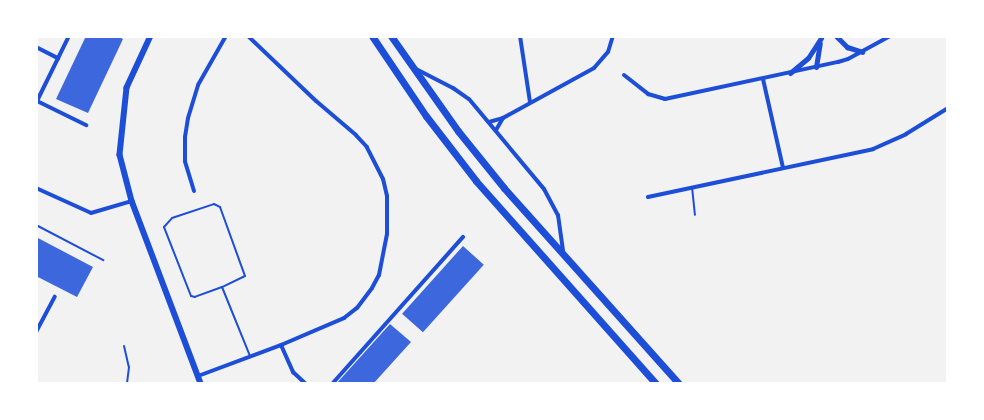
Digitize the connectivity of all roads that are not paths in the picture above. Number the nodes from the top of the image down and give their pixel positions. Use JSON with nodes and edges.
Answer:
{"nodes":[{"id":1,"x":69,"y":36,"type":"edge"},
{"id":2,"x":226,"y":36,"type":"edge"},
{"id":3,"x":248,"y":36,"type":"edge"},
{"id":4,"x":372,"y":36,"type":"edge"},
{"id":5,"x":391,"y":36,"type":"edge"},
{"id":6,"x":520,"y":36,"type":"edge"},
{"id":7,"x":613,"y":36,"type":"edge"},
{"id":8,"x":836,"y":36,"type":"edge"},
{"id":9,"x":890,"y":36,"type":"edge"},
{"id":10,"x":148,"y":37,"type":"edge"},
{"id":11,"x":821,"y":37,"type":"edge"},
{"id":12,"x":36,"y":47,"type":"edge"},
{"id":13,"x":862,"y":52,"type":"junction"},
{"id":14,"x":58,"y":58,"type":"junction"},
{"id":15,"x":412,"y":67,"type":"junction"},
{"id":16,"x":816,"y":67,"type":"junction"},
{"id":17,"x":790,"y":73,"type":"junction"},
{"id":18,"x":624,"y":75,"type":"dead end"},
{"id":19,"x":763,"y":79,"type":"junction"},
{"id":20,"x":37,"y":102,"type":"edge"},
{"id":21,"x":530,"y":102,"type":"junction"},
{"id":22,"x":948,"y":108,"type":"edge"},
{"id":23,"x":503,"y":118,"type":"junction"},
{"id":24,"x":490,"y":122,"type":"junction"},
{"id":25,"x":86,"y":124,"type":"dead end"},
{"id":26,"x":496,"y":130,"type":"junction"},
{"id":27,"x":783,"y":168,"type":"junction"},
{"id":28,"x":692,"y":188,"type":"junction"},
{"id":29,"x":37,"y":190,"type":"edge"},
{"id":30,"x":194,"y":191,"type":"dead end"},
{"id":31,"x":648,"y":197,"type":"dead end"},
{"id":32,"x":132,"y":201,"type":"junction"},
{"id":33,"x":695,"y":215,"type":"dead end"},
{"id":34,"x":36,"y":225,"type":"edge"},
{"id":35,"x":463,"y":237,"type":"dead end"},
{"id":36,"x":564,"y":255,"type":"junction"},
{"id":37,"x":103,"y":260,"type":"dead end"},
{"id":38,"x":222,"y":288,"type":"junction"},
{"id":39,"x":55,"y":297,"type":"dead end"},
{"id":40,"x":36,"y":332,"type":"edge"},
{"id":41,"x":281,"y":345,"type":"junction"},
{"id":42,"x":124,"y":346,"type":"dead end"},
{"id":43,"x":250,"y":356,"type":"junction"},
{"id":44,"x":198,"y":376,"type":"junction"},
{"id":45,"x":127,"y":384,"type":"edge"},
{"id":46,"x":201,"y":384,"type":"edge"},
{"id":47,"x":306,"y":384,"type":"edge"},
{"id":48,"x":332,"y":384,"type":"edge"},
{"id":49,"x":656,"y":384,"type":"edge"},
{"id":50,"x":679,"y":384,"type":"edge"}],
"edges":[{"from":1,"to":14,"type":"street"},
{"from":2,"to":30,"type":"street"},
{"from":3,"to":41,"type":"street"},
{"from":4,"to":49,"type":"highway"},
{"from":5,"to":15,"type":"highway"},
{"from":6,"to":21,"type":"street"},
{"from":7,"to":21,"type":"street"},
{"from":8,"to":13,"type":"street"},
{"from":9,"to":13,"type":"street"},
{"from":10,"to":32,"type":"main road"},
{"from":11,"to":16,"type":"street"},
{"from":11,"to":17,"type":"street"},
{"from":12,"to":14,"type":"street"},
{"from":13,"to":16,"type":"street"},
{"from":14,"to":20,"type":"street"},
{"from":15,"to":24,"type":"street"},
{"from":15,"to":36,"type":"highway"},
{"from":16,"to":17,"type":"street"},
{"from":17,"to":19,"type":"street"},
{"from":18,"to":19,"type":"street"},
{"from":19,"to":27,"type":"street"},
{"from":20,"to":25,"type":"street"},
{"from":21,"to":23,"type":"street"},
{"from":22,"to":27,"type":"street"},
{"from":23,"to":24,"type":"street"},
{"from":23,"to":26,"type":"street"},
{"from":24,"to":26,"type":"street"},
{"from":26,"to":36,"type":"street"},
{"from":27,"to":28,"type":"street"},
{"from":28,"to":31,"type":"street"},
{"from":28,"to":33,"type":"lane"},
{"from":29,"to":32,"type":"street"},
{"from":32,"to":44,"type":"main road"},
{"from":34,"to":37,"type":"lane"},
{"from":35,"to":48,"type":"street"},
{"from":36,"to":50,"type":"highway"},
{"from":38,"to":38,"type":"lane"},
{"from":38,"to":43,"type":"lane"},
{"from":39,"to":40,"type":"street"},
{"from":41,"to":43,"type":"street"},
{"from":41,"to":47,"type":"street"},
{"from":42,"to":45,"type":"lane"},
{"from":43,"to":44,"type":"street"},
{"from":44,"to":46,"type":"main road"}]}
